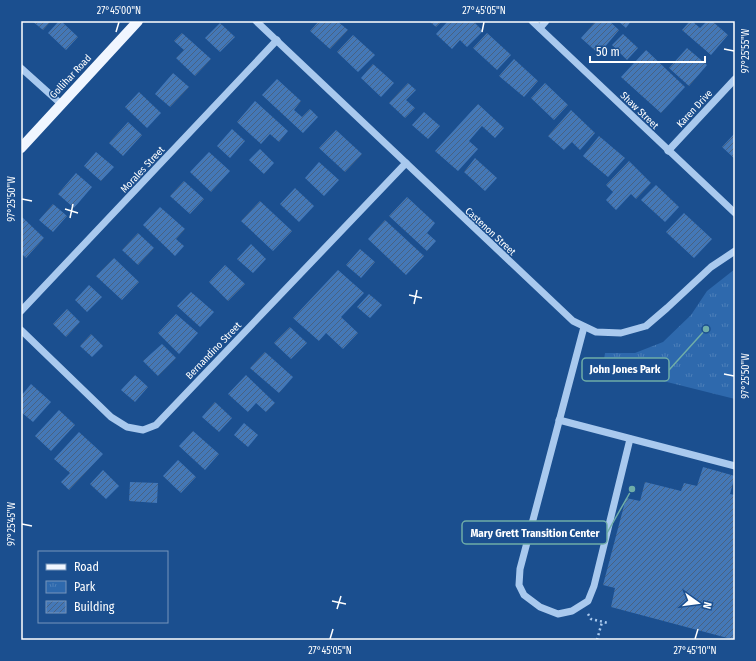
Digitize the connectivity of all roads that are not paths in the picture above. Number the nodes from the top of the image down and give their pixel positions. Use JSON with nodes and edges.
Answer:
{"nodes":[{"id":1,"x":138,"y":21,"type":"edge"},
{"id":2,"x":256,"y":21,"type":"edge"},
{"id":3,"x":532,"y":21,"type":"edge"},
{"id":4,"x":546,"y":21,"type":"edge"},
{"id":5,"x":540,"y":28,"type":"junction"},
{"id":6,"x":277,"y":40,"type":"junction"},
{"id":7,"x":21,"y":68,"type":"edge"},
{"id":8,"x":735,"y":79,"type":"edge"},
{"id":9,"x":61,"y":104,"type":"junction"},
{"id":10,"x":21,"y":148,"type":"edge"},
{"id":11,"x":668,"y":151,"type":"junction"},
{"id":12,"x":406,"y":164,"type":"junction"},
{"id":13,"x":735,"y":214,"type":"edge"},
{"id":14,"x":735,"y":251,"type":"edge"},
{"id":15,"x":21,"y":311,"type":"edge"},
{"id":16,"x":584,"y":327,"type":"junction"},
{"id":17,"x":21,"y":330,"type":"edge"},
{"id":18,"x":560,"y":420,"type":"junction"},
{"id":19,"x":630,"y":439,"type":"junction"},
{"id":20,"x":735,"y":466,"type":"edge"}],
"edges":[{"from":1,"to":9,"type":"main road","name":"Gollihar Road"},
{"from":2,"to":6,"type":"street","name":"Castenon Street"},
{"from":3,"to":5,"type":"street","name":"Shaw Street"},
{"from":4,"to":5,"type":"street"},
{"from":5,"to":11,"type":"street","name":"Shaw Street"},
{"from":6,"to":12,"type":"street","name":"Castenon Street"},
{"from":6,"to":15,"type":"street","name":"Morales Street"},
{"from":7,"to":9,"type":"street"},
{"from":8,"to":11,"type":"street","name":"Karen Drive"},
{"from":9,"to":10,"type":"main road","name":"Gollihar Road"},
{"from":11,"to":13,"type":"street","name":"Shaw Street"},
{"from":12,"to":16,"type":"street","name":"Castenon Street"},
{"from":12,"to":17,"type":"street","name":"Bernandino Street"},
{"from":14,"to":16,"type":"street","name":"Castenon Street"},
{"from":16,"to":18,"type":"street"},
{"from":18,"to":19,"type":"street"},
{"from":18,"to":19,"type":"street"},
{"from":19,"to":20,"type":"street"}]}
